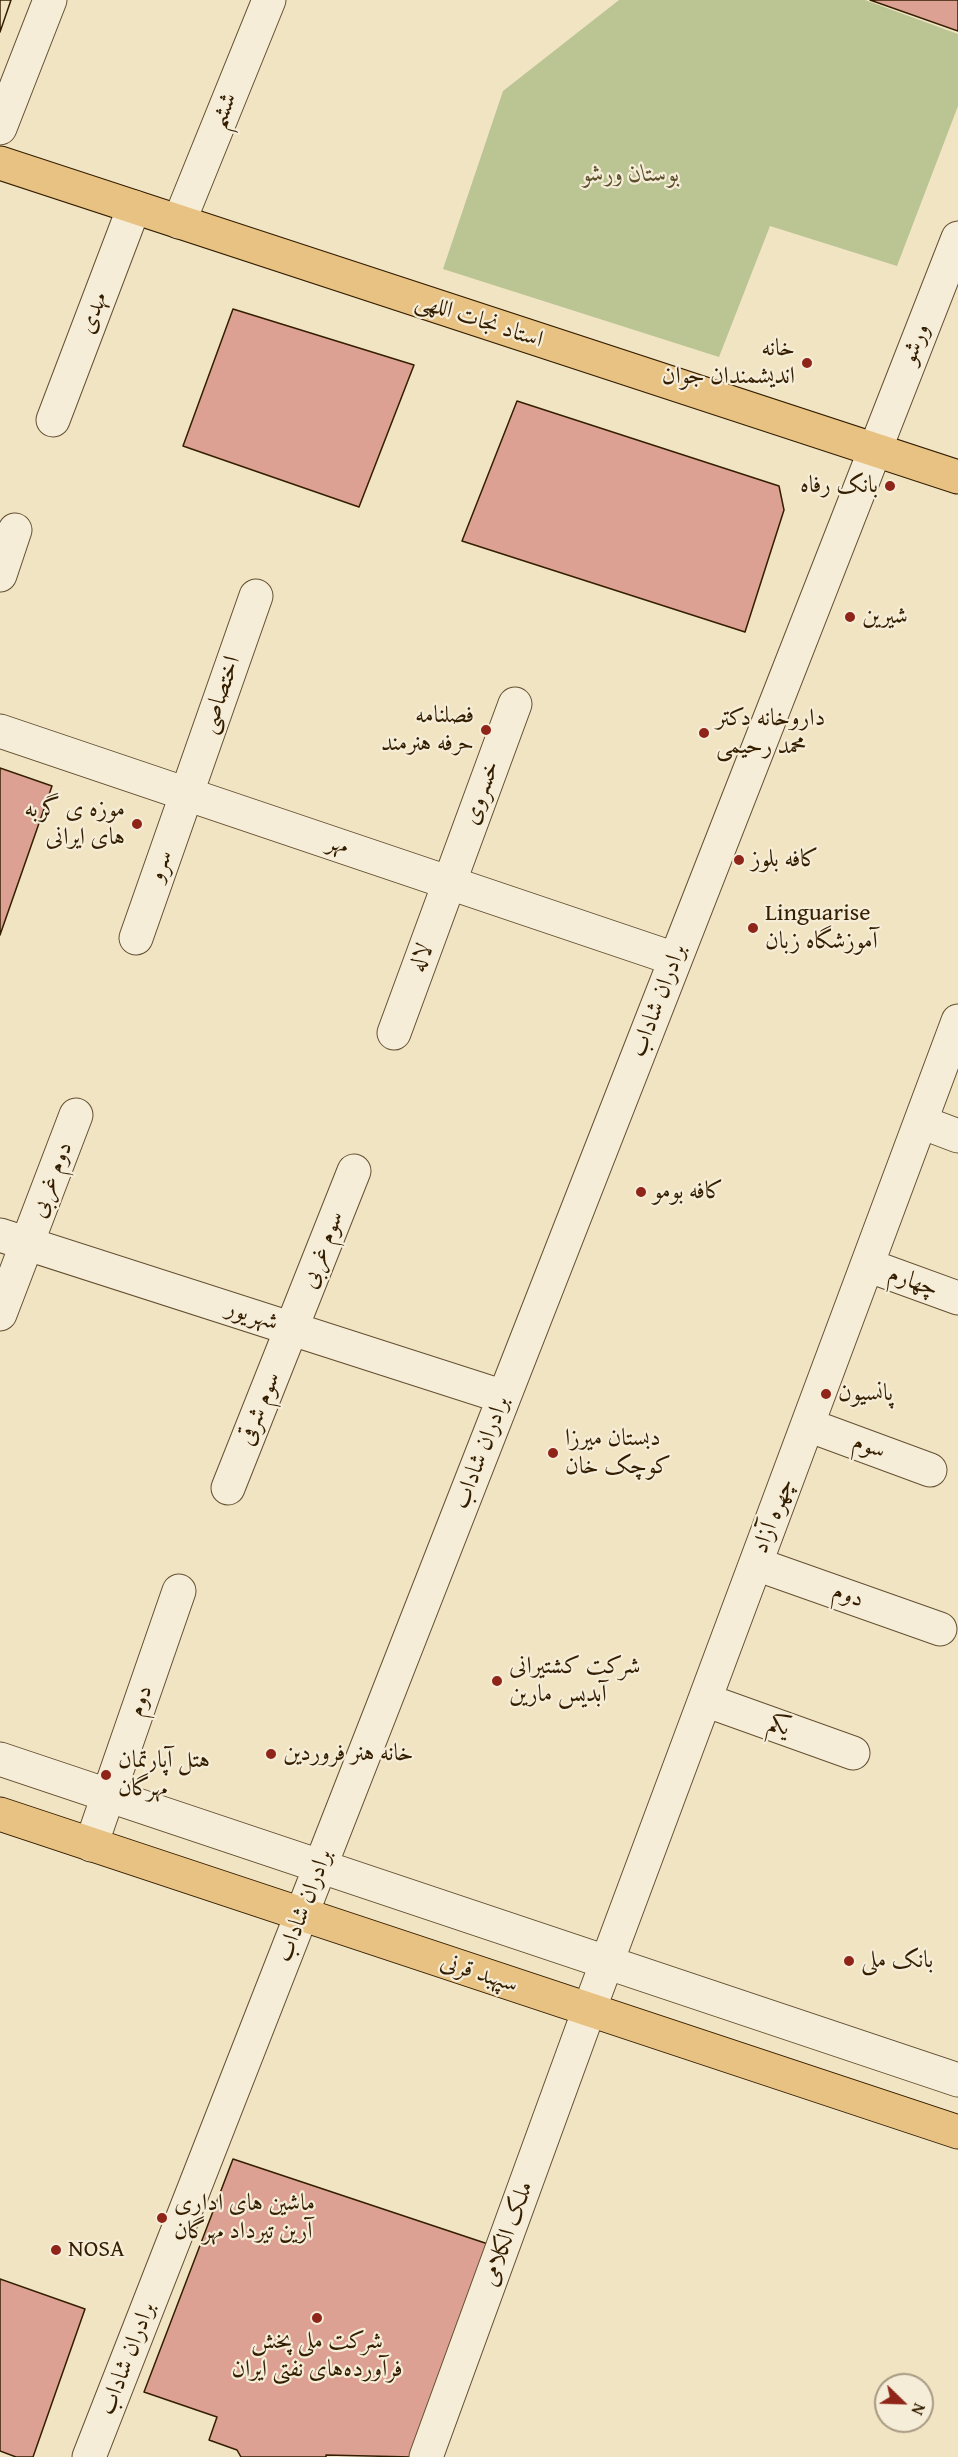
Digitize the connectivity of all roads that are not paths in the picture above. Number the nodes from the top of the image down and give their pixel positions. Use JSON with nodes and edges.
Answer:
{"nodes":[{"id":1,"x":50,"y":0,"type":"edge"},
{"id":2,"x":269,"y":0,"type":"edge"},
{"id":3,"x":0,"y":128,"type":"edge"},
{"id":4,"x":0,"y":163,"type":"edge"},
{"id":5,"x":134,"y":207,"type":"junction"},
{"id":6,"x":179,"y":222,"type":"junction"},
{"id":7,"x":958,"y":238,"type":"edge"},
{"id":8,"x":53,"y":420,"type":"dead end"},
{"id":9,"x":874,"y":450,"type":"junction"},
{"id":10,"x":958,"y":477,"type":"edge"},
{"id":11,"x":15,"y":530,"type":"dead end"},
{"id":12,"x":0,"y":575,"type":"edge"},
{"id":13,"x":256,"y":596,"type":"dead end"},
{"id":14,"x":515,"y":704,"type":"dead end"},
{"id":15,"x":0,"y":731,"type":"edge"},
{"id":16,"x":186,"y":794,"type":"junction"},
{"id":17,"x":449,"y":883,"type":"junction"},
{"id":18,"x":136,"y":938,"type":"dead end"},
{"id":19,"x":675,"y":959,"type":"junction"},
{"id":20,"x":958,"y":1021,"type":"edge"},
{"id":21,"x":394,"y":1033,"type":"dead end"},
{"id":22,"x":76,"y":1115,"type":"dead end"},
{"id":23,"x":921,"y":1122,"type":"junction"},
{"id":24,"x":958,"y":1136,"type":"edge"},
{"id":25,"x":354,"y":1171,"type":"dead end"},
{"id":26,"x":14,"y":1240,"type":"edge"},
{"id":27,"x":867,"y":1265,"type":"junction"},
{"id":28,"x":958,"y":1299,"type":"edge"},
{"id":29,"x":0,"y":1314,"type":"edge"},
{"id":30,"x":292,"y":1329,"type":"junction"},
{"id":31,"x":504,"y":1396,"type":"junction"},
{"id":32,"x":808,"y":1425,"type":"junction"},
{"id":33,"x":930,"y":1470,"type":"dead end"},
{"id":34,"x":228,"y":1488,"type":"dead end"},
{"id":35,"x":756,"y":1564,"type":"junction"},
{"id":36,"x":179,"y":1591,"type":"dead end"},
{"id":37,"x":940,"y":1629,"type":"dead end"},
{"id":38,"x":705,"y":1700,"type":"junction"},
{"id":39,"x":853,"y":1753,"type":"dead end"},
{"id":40,"x":0,"y":1759,"type":"edge"},
{"id":41,"x":109,"y":1795,"type":"junction"},
{"id":42,"x":0,"y":1814,"type":"edge"},
{"id":43,"x":91,"y":1845,"type":"junction"},
{"id":44,"x":320,"y":1866,"type":"junction"},
{"id":45,"x":301,"y":1916,"type":"junction"},
{"id":46,"x":607,"y":1964,"type":"junction"},
{"id":47,"x":589,"y":2010,"type":"junction"},
{"id":48,"x":958,"y":2080,"type":"edge"},
{"id":49,"x":958,"y":2132,"type":"edge"},
{"id":50,"x":89,"y":2457,"type":"edge"},
{"id":51,"x":426,"y":2457,"type":"edge"}],
"edges":[{"from":1,"to":3,"type":"street"},
{"from":2,"to":6,"type":"street","name":"ششم"},
{"from":4,"to":5,"type":"main road","name":"استاد نجات اللهی"},
{"from":5,"to":6,"type":"main road","name":"استاد نجات اللهی"},
{"from":5,"to":8,"type":"street","name":"مهدی"},
{"from":6,"to":9,"type":"main road","name":"استاد نجات اللهی"},
{"from":7,"to":9,"type":"street","name":"ورشو"},
{"from":9,"to":10,"type":"main road","name":"استاد نجات اللهی"},
{"from":9,"to":19,"type":"street","name":"برادران شاداب"},
{"from":11,"to":12,"type":"street"},
{"from":13,"to":16,"type":"street","name":"اختصاصی"},
{"from":14,"to":17,"type":"street","name":"خسروی"},
{"from":15,"to":16,"type":"street","name":"مهر"},
{"from":16,"to":17,"type":"street","name":"مهر"},
{"from":16,"to":18,"type":"street","name":"سرو"},
{"from":17,"to":19,"type":"street","name":"مهر"},
{"from":17,"to":21,"type":"street","name":"لاله"},
{"from":19,"to":31,"type":"street","name":"برادران شاداب"},
{"from":20,"to":23,"type":"street","name":"چهره آزاد"},
{"from":22,"to":26,"type":"street","name":"دوم غربی"},
{"from":23,"to":24,"type":"street"},
{"from":23,"to":27,"type":"street","name":"چهره آزاد"},
{"from":25,"to":30,"type":"street","name":"سوم غربی"},
{"from":26,"to":29,"type":"street","name":"دوم غربی"},
{"from":26,"to":30,"type":"street","name":"شهریور"},
{"from":27,"to":28,"type":"street","name":"چهارم"},
{"from":27,"to":32,"type":"street","name":"چهره آزاد"},
{"from":30,"to":31,"type":"street","name":"شهریور"},
{"from":30,"to":34,"type":"street","name":"سوم شرقی"},
{"from":31,"to":44,"type":"street","name":"برادران شاداب"},
{"from":32,"to":33,"type":"street","name":"سوم"},
{"from":32,"to":35,"type":"street","name":"چهره آزاد"},
{"from":35,"to":37,"type":"street","name":"دوم"},
{"from":35,"to":38,"type":"street","name":"چهره آزاد"},
{"from":36,"to":41,"type":"street","name":"دوم"},
{"from":38,"to":39,"type":"street","name":"یکم"},
{"from":38,"to":46,"type":"street","name":"چهره آزاد"},
{"from":40,"to":41,"type":"street"},
{"from":41,"to":43,"type":"street","name":"دوم"},
{"from":41,"to":44,"type":"street"},
{"from":42,"to":43,"type":"main road","name":"سپهبد قرنی"},
{"from":43,"to":45,"type":"main road","name":"سپهبد قرنی"},
{"from":44,"to":45,"type":"street","name":"برادران شاداب"},
{"from":44,"to":46,"type":"street"},
{"from":45,"to":47,"type":"main road","name":"سپهبد قرنی"},
{"from":45,"to":50,"type":"street","name":"برادران شاداب"},
{"from":46,"to":47,"type":"street","name":"چهره آزاد"},
{"from":46,"to":48,"type":"street"},
{"from":47,"to":49,"type":"main road","name":"سپهبد قرنی"},
{"from":47,"to":51,"type":"street","name":"ملک الکلامی"}]}
